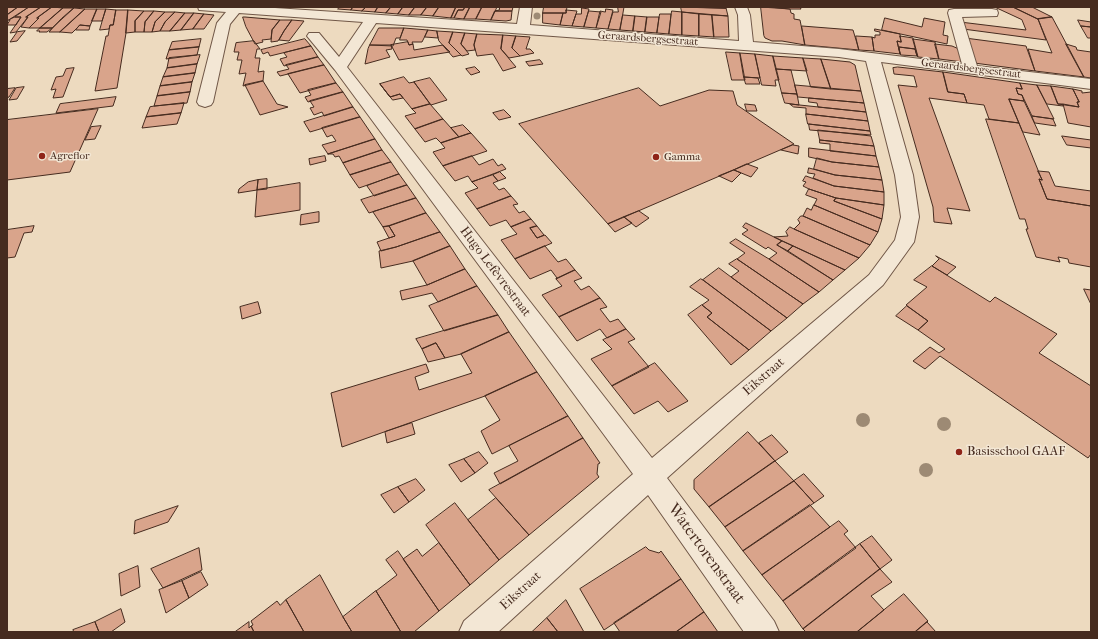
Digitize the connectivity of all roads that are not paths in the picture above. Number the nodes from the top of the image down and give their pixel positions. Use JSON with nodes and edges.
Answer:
{"nodes":[{"id":1,"x":204,"y":7,"type":"edge"},
{"id":2,"x":526,"y":7,"type":"edge"},
{"id":3,"x":741,"y":7,"type":"edge"},
{"id":4,"x":236,"y":9,"type":"junction"},
{"id":5,"x":308,"y":10,"type":"edge"},
{"id":6,"x":992,"y":13,"type":"dead end"},
{"id":7,"x":372,"y":19,"type":"junction"},
{"id":8,"x":525,"y":29,"type":"junction"},
{"id":9,"x":314,"y":36,"type":"dead end"},
{"id":10,"x":746,"y":46,"type":"junction"},
{"id":11,"x":872,"y":58,"type":"junction"},
{"id":12,"x":340,"y":67,"type":"junction"},
{"id":13,"x":970,"y":68,"type":"junction"},
{"id":14,"x":1091,"y":84,"type":"edge"},
{"id":15,"x":205,"y":102,"type":"dead end"},
{"id":16,"x":650,"y":476,"type":"junction"},
{"id":17,"x":475,"y":632,"type":"edge"},
{"id":18,"x":763,"y":632,"type":"edge"}],
"edges":[{"from":1,"to":4,"type":"street","name":"Geraardsbergsestraat"},
{"from":2,"to":8,"type":"street"},
{"from":3,"to":10,"type":"street"},
{"from":4,"to":5,"type":"street","name":"Geraardsbergsestraat"},
{"from":4,"to":15,"type":"street"},
{"from":5,"to":7,"type":"street","name":"Geraardsbergsestraat"},
{"from":6,"to":13,"type":"street"},
{"from":7,"to":8,"type":"street","name":"Geraardsbergsestraat"},
{"from":7,"to":12,"type":"street"},
{"from":8,"to":10,"type":"street","name":"Geraardsbergsestraat"},
{"from":9,"to":12,"type":"street","name":"Hugo Lefèvrestraat"},
{"from":10,"to":11,"type":"street","name":"Geraardsbergsestraat"},
{"from":11,"to":13,"type":"street","name":"Geraardsbergsestraat"},
{"from":11,"to":16,"type":"street","name":"Eikstraat"},
{"from":12,"to":16,"type":"street","name":"Hugo Lefèvrestraat"},
{"from":13,"to":14,"type":"street","name":"Geraardsbergsestraat"},
{"from":16,"to":17,"type":"street","name":"Eikstraat"},
{"from":16,"to":18,"type":"street","name":"Watertorenstraat"}]}
